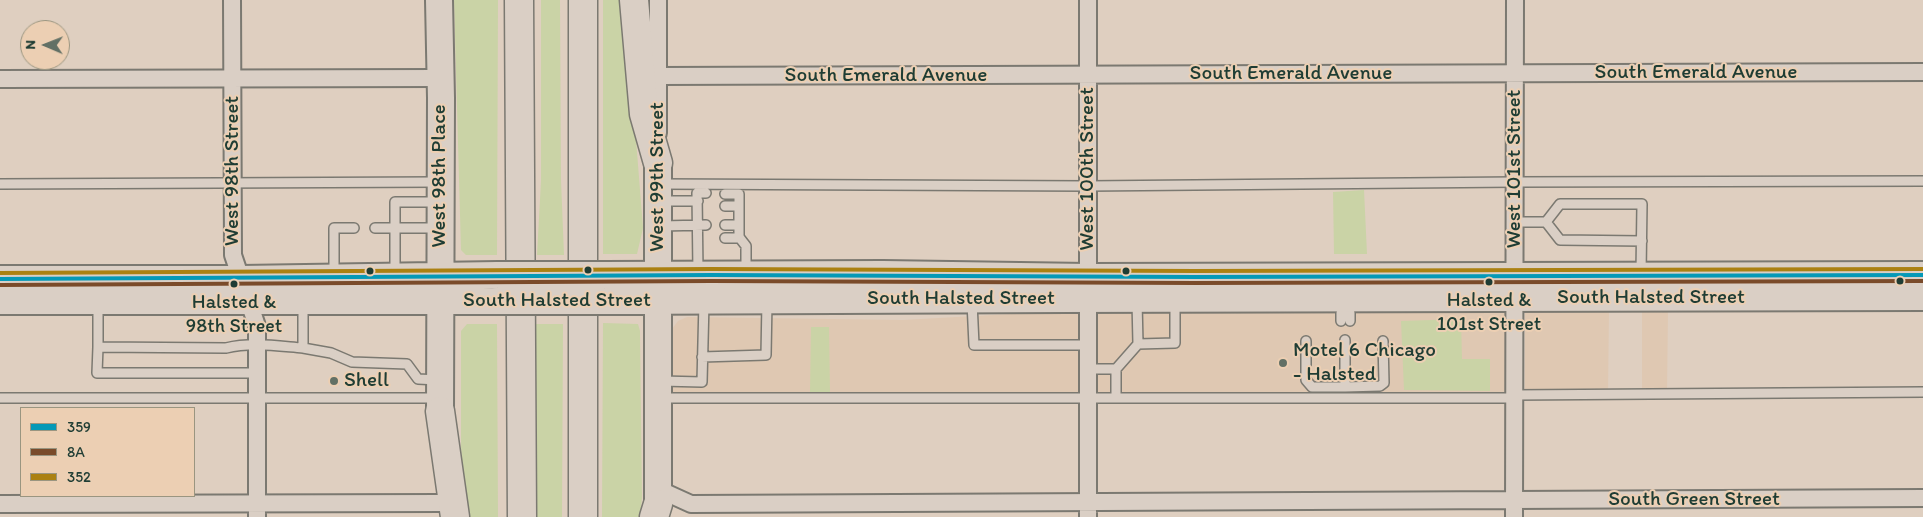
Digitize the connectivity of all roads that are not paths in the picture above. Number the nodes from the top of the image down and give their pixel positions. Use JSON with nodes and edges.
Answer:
{"nodes":[{"id":1,"x":232,"y":0,"type":"edge"},
{"id":2,"x":439,"y":0,"type":"edge"},
{"id":3,"x":519,"y":0,"type":"edge"},
{"id":4,"x":583,"y":0,"type":"edge"},
{"id":5,"x":634,"y":0,"type":"edge"},
{"id":6,"x":658,"y":0,"type":"edge"},
{"id":7,"x":1088,"y":0,"type":"edge"},
{"id":8,"x":1515,"y":0,"type":"edge"},
{"id":9,"x":1923,"y":72,"type":"edge"},
{"id":10,"x":1515,"y":74,"type":"junction"},
{"id":11,"x":1088,"y":75,"type":"junction"},
{"id":12,"x":658,"y":76,"type":"junction"},
{"id":13,"x":232,"y":78,"type":"junction"},
{"id":14,"x":440,"y":78,"type":"junction"},
{"id":15,"x":0,"y":79,"type":"edge"},
{"id":16,"x":1923,"y":181,"type":"edge"},
{"id":17,"x":1515,"y":182,"type":"junction"},
{"id":18,"x":233,"y":183,"type":"junction"},
{"id":19,"x":0,"y":184,"type":"edge"},
{"id":20,"x":1088,"y":186,"type":"junction"},
{"id":21,"x":440,"y":192,"type":"junction"},
{"id":22,"x":658,"y":193,"type":"junction"},
{"id":23,"x":706,"y":193,"type":"dead end"},
{"id":24,"x":725,"y":194,"type":"dead end"},
{"id":25,"x":700,"y":204,"type":"junction"},
{"id":26,"x":725,"y":206,"type":"dead end"},
{"id":27,"x":739,"y":206,"type":"junction"},
{"id":28,"x":1515,"y":222,"type":"junction"},
{"id":29,"x":1546,"y":222,"type":"junction"},
{"id":30,"x":702,"y":225,"type":"junction"},
{"id":31,"x":725,"y":225,"type":"dead end"},
{"id":32,"x":739,"y":225,"type":"junction"},
{"id":33,"x":354,"y":228,"type":"dead end"},
{"id":34,"x":375,"y":228,"type":"dead end"},
{"id":35,"x":395,"y":228,"type":"junction"},
{"id":36,"x":440,"y":228,"type":"junction"},
{"id":37,"x":725,"y":238,"type":"dead end"},
{"id":38,"x":740,"y":238,"type":"junction"},
{"id":39,"x":1642,"y":240,"type":"junction"},
{"id":40,"x":658,"y":275,"type":"junction"},
{"id":41,"x":698,"y":275,"type":"junction"},
{"id":42,"x":746,"y":275,"type":"junction"},
{"id":43,"x":1923,"y":275,"type":"edge"},
{"id":44,"x":395,"y":276,"type":"junction"},
{"id":45,"x":441,"y":276,"type":"junction"},
{"id":46,"x":1641,"y":276,"type":"junction"},
{"id":47,"x":334,"y":278,"type":"junction"},
{"id":48,"x":0,"y":279,"type":"edge"},
{"id":49,"x":1515,"y":287,"type":"junction"},
{"id":50,"x":1088,"y":288,"type":"junction"},
{"id":51,"x":245,"y":290,"type":"junction"},
{"id":52,"x":1923,"y":297,"type":"edge"},
{"id":53,"x":1138,"y":298,"type":"junction"},
{"id":54,"x":1175,"y":298,"type":"junction"},
{"id":55,"x":972,"y":299,"type":"junction"},
{"id":56,"x":98,"y":301,"type":"junction"},
{"id":57,"x":303,"y":301,"type":"junction"},
{"id":58,"x":440,"y":301,"type":"junction"},
{"id":59,"x":658,"y":301,"type":"junction"},
{"id":60,"x":766,"y":301,"type":"junction"},
{"id":61,"x":0,"y":302,"type":"edge"},
{"id":62,"x":704,"y":302,"type":"junction"},
{"id":63,"x":1345,"y":337,"type":"dead end"},
{"id":64,"x":1306,"y":341,"type":"dead end"},
{"id":65,"x":1383,"y":341,"type":"dead end"},
{"id":66,"x":1138,"y":344,"type":"junction"},
{"id":67,"x":257,"y":345,"type":"junction"},
{"id":68,"x":1088,"y":345,"type":"junction"},
{"id":69,"x":98,"y":348,"type":"junction"},
{"id":70,"x":303,"y":348,"type":"junction"},
{"id":71,"x":702,"y":357,"type":"junction"},
{"id":72,"x":1088,"y":369,"type":"junction"},
{"id":73,"x":1116,"y":369,"type":"junction"},
{"id":74,"x":257,"y":373,"type":"junction"},
{"id":75,"x":1345,"y":387,"type":"junction"},
{"id":76,"x":658,"y":389,"type":"junction"},
{"id":77,"x":1923,"y":392,"type":"edge"},
{"id":78,"x":440,"y":396,"type":"junction"},
{"id":79,"x":1514,"y":396,"type":"junction"},
{"id":80,"x":1116,"y":397,"type":"junction"},
{"id":81,"x":0,"y":398,"type":"edge"},
{"id":82,"x":1088,"y":398,"type":"junction"},
{"id":83,"x":257,"y":399,"type":"junction"},
{"id":84,"x":1923,"y":498,"type":"edge"},
{"id":85,"x":657,"y":503,"type":"edge"},
{"id":86,"x":0,"y":504,"type":"edge"},
{"id":87,"x":1514,"y":509,"type":"edge"},
{"id":88,"x":257,"y":510,"type":"edge"},
{"id":89,"x":449,"y":510,"type":"edge"},
{"id":90,"x":1088,"y":510,"type":"edge"},
{"id":91,"x":522,"y":517,"type":"edge"},
{"id":92,"x":583,"y":517,"type":"edge"}],
"edges":[{"from":1,"to":13,"type":"street","name":"West 98th Street"},
{"from":2,"to":14,"type":"main road","name":"West 98th Place"},
{"from":3,"to":91,"type":"highway"},
{"from":4,"to":92,"type":"highway"},
{"from":5,"to":22,"type":"highway"},
{"from":6,"to":12,"type":"street","name":"West 99th Street"},
{"from":7,"to":11,"type":"street","name":"West 100th Street"},
{"from":8,"to":10,"type":"street","name":"West 101st Street"},
{"from":9,"to":10,"type":"street","name":"South Emerald Avenue"},
{"from":10,"to":11,"type":"street","name":"South Emerald Avenue"},
{"from":10,"to":17,"type":"street","name":"West 101st Street"},
{"from":11,"to":12,"type":"street","name":"South Emerald Avenue"},
{"from":11,"to":20,"type":"street","name":"West 100th Street"},
{"from":12,"to":22,"type":"street","name":"West 99th Street"},
{"from":13,"to":14,"type":"street"},
{"from":13,"to":15,"type":"street"},
{"from":13,"to":18,"type":"street","name":"West 98th Street"},
{"from":14,"to":21,"type":"main road","name":"West 98th Place"},
{"from":16,"to":17,"type":"lane"},
{"from":17,"to":20,"type":"lane"},
{"from":17,"to":28,"type":"street","name":"West 101st Street"},
{"from":18,"to":19,"type":"lane"},
{"from":18,"to":21,"type":"lane"},
{"from":18,"to":51,"type":"street","name":"West 98th Street"},
{"from":20,"to":22,"type":"lane"},
{"from":20,"to":50,"type":"street","name":"West 100th Street"},
{"from":21,"to":35,"type":"lane"},
{"from":21,"to":36,"type":"main road","name":"West 98th Place"},
{"from":22,"to":25,"type":"lane"},
{"from":22,"to":30,"type":"lane"},
{"from":22,"to":40,"type":"main road","name":"West 99th Street"},
{"from":23,"to":25,"type":"lane"},
{"from":24,"to":27,"type":"lane"},
{"from":25,"to":30,"type":"lane"},
{"from":26,"to":27,"type":"lane"},
{"from":27,"to":32,"type":"lane"},
{"from":28,"to":29,"type":"lane"},
{"from":28,"to":49,"type":"street","name":"West 101st Street"},
{"from":29,"to":39,"type":"lane"},
{"from":29,"to":39,"type":"lane"},
{"from":30,"to":41,"type":"lane"},
{"from":31,"to":32,"type":"lane"},
{"from":32,"to":38,"type":"lane"},
{"from":33,"to":47,"type":"lane"},
{"from":34,"to":35,"type":"lane"},
{"from":35,"to":36,"type":"lane"},
{"from":35,"to":44,"type":"lane"},
{"from":36,"to":45,"type":"main road","name":"West 98th Place"},
{"from":37,"to":38,"type":"lane"},
{"from":38,"to":42,"type":"lane"},
{"from":39,"to":46,"type":"lane"},
{"from":40,"to":41,"type":"main road","name":"South Halsted Street"},
{"from":40,"to":45,"type":"main road","name":"South Halsted Street","bridge":true},
{"from":40,"to":59,"type":"main road","name":"West 99th Street"},
{"from":41,"to":42,"type":"main road","name":"South Halsted Street"},
{"from":42,"to":50,"type":"main road","name":"South Halsted Street"},
{"from":43,"to":46,"type":"main road","name":"South Halsted Street"},
{"from":44,"to":45,"type":"main road","name":"South Halsted Street"},
{"from":44,"to":47,"type":"main road","name":"South Halsted Street"},
{"from":45,"to":58,"type":"main road","name":"West 98th Place"},
{"from":46,"to":49,"type":"main road","name":"South Halsted Street"},
{"from":47,"to":51,"type":"main road","name":"South Halsted Street"},
{"from":48,"to":51,"type":"main road","name":"South Halsted Street"},
{"from":49,"to":50,"type":"main road","name":"South Halsted Street"},
{"from":49,"to":52,"type":"main road","name":"South Halsted Street"},
{"from":49,"to":54,"type":"main road","name":"South Halsted Street"},
{"from":49,"to":79,"type":"street","name":"West 101st Street"},
{"from":50,"to":53,"type":"main road","name":"South Halsted Street"},
{"from":50,"to":55,"type":"main road","name":"South Halsted Street"},
{"from":50,"to":68,"type":"street","name":"West 100th Street"},
{"from":51,"to":56,"type":"main road","name":"South Halsted Street"},
{"from":51,"to":57,"type":"main road","name":"South Halsted Street"},
{"from":51,"to":67,"type":"street","name":"West 98th Street"},
{"from":53,"to":54,"type":"main road","name":"South Halsted Street"},
{"from":53,"to":66,"type":"lane"},
{"from":54,"to":66,"type":"lane"},
{"from":55,"to":60,"type":"main road","name":"South Halsted Street"},
{"from":55,"to":68,"type":"lane"},
{"from":56,"to":61,"type":"main road","name":"South Halsted Street"},
{"from":56,"to":69,"type":"lane"},
{"from":57,"to":58,"type":"main road","name":"South Halsted Street"},
{"from":57,"to":70,"type":"lane"},
{"from":58,"to":59,"type":"main road","name":"South Halsted Street","bridge":true},
{"from":58,"to":78,"type":"main road","name":"West 98th Place"},
{"from":59,"to":62,"type":"main road","name":"South Halsted Street"},
{"from":59,"to":76,"type":"main road","name":"West 99th Street"},
{"from":60,"to":62,"type":"main road","name":"South Halsted Street"},
{"from":60,"to":71,"type":"lane"},
{"from":62,"to":71,"type":"lane"},
{"from":63,"to":75,"type":"lane"},
{"from":64,"to":75,"type":"lane"},
{"from":65,"to":75,"type":"lane"},
{"from":66,"to":73,"type":"lane"},
{"from":67,"to":69,"type":"lane"},
{"from":67,"to":70,"type":"lane"},
{"from":67,"to":74,"type":"street","name":"West 98th Street"},
{"from":68,"to":72,"type":"street","name":"West 100th Street"},
{"from":69,"to":74,"type":"lane"},
{"from":70,"to":78,"type":"lane"},
{"from":71,"to":76,"type":"lane"},
{"from":72,"to":73,"type":"lane"},
{"from":72,"to":82,"type":"street","name":"West 100th Street"},
{"from":73,"to":80,"type":"lane"},
{"from":74,"to":83,"type":"street","name":"West 98th Street"},
{"from":76,"to":82,"type":"lane"},
{"from":76,"to":85,"type":"main road","name":"West 99th Street"},
{"from":77,"to":79,"type":"lane"},
{"from":78,"to":83,"type":"lane"},
{"from":78,"to":89,"type":"highway"},
{"from":79,"to":80,"type":"lane"},
{"from":79,"to":87,"type":"street","name":"West 101st Street"},
{"from":80,"to":82,"type":"lane"},
{"from":81,"to":83,"type":"lane"},
{"from":82,"to":90,"type":"street","name":"West 100th Street"},
{"from":83,"to":88,"type":"street","name":"West 98th Street"},
{"from":84,"to":87,"type":"street","name":"South Green Street"},
{"from":85,"to":90,"type":"street","name":"South Green Street"},
{"from":86,"to":88,"type":"street"},
{"from":87,"to":90,"type":"street","name":"South Green Street"},
{"from":88,"to":89,"type":"street"}]}
